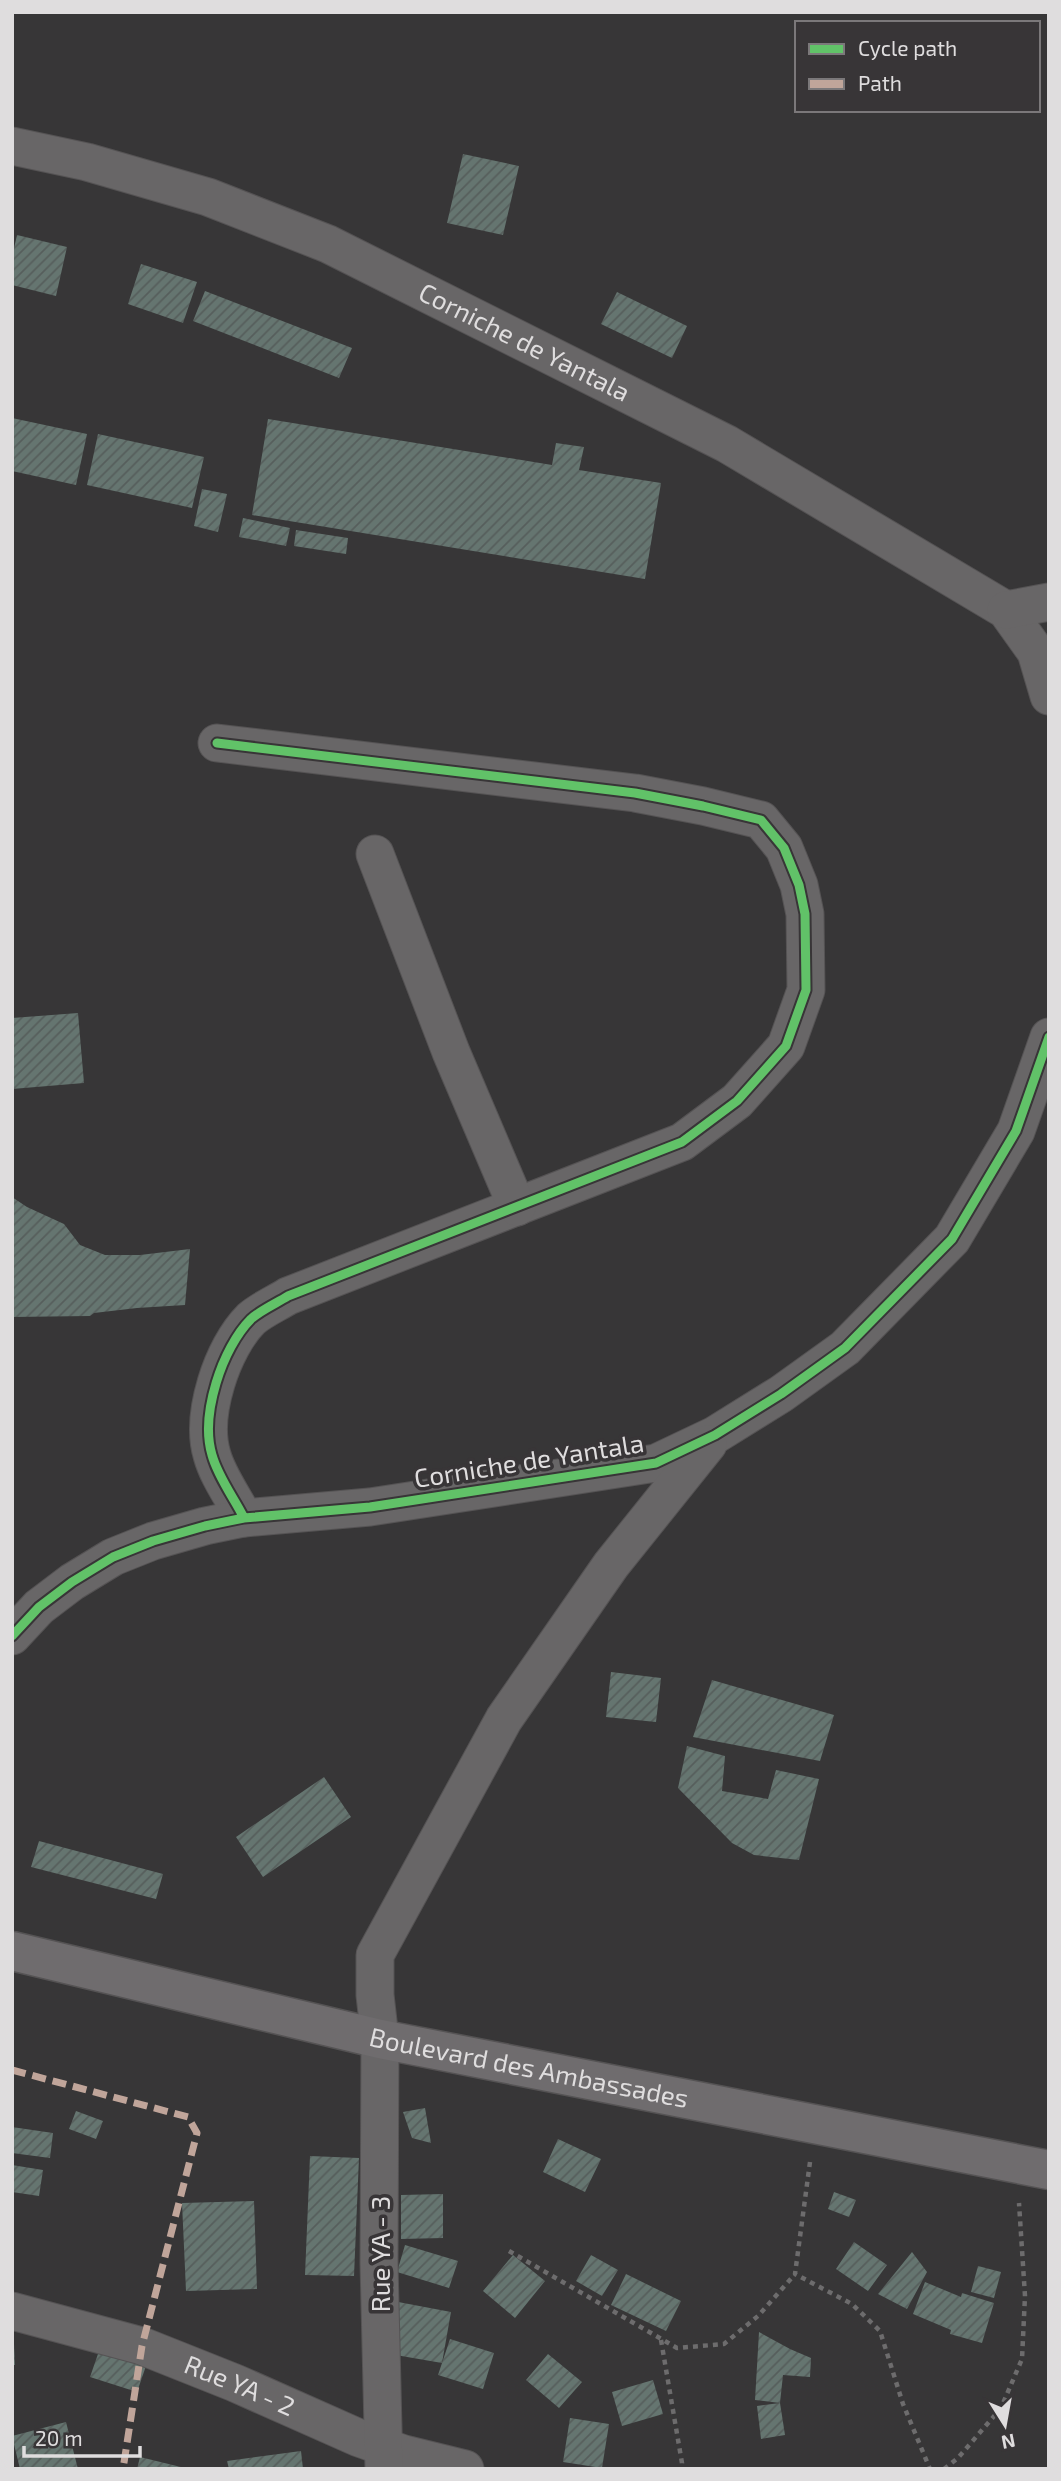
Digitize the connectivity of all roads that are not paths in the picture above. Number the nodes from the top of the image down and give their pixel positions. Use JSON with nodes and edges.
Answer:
{"nodes":[{"id":1,"x":12,"y":146,"type":"edge"},
{"id":2,"x":1049,"y":602,"type":"edge"},
{"id":3,"x":1006,"y":610,"type":"junction"},
{"id":4,"x":1049,"y":696,"type":"edge"},
{"id":5,"x":217,"y":743,"type":"dead end"},
{"id":6,"x":375,"y":854,"type":"dead end"},
{"id":7,"x":1049,"y":1037,"type":"edge"},
{"id":8,"x":517,"y":1207,"type":"junction"},
{"id":9,"x":715,"y":1435,"type":"junction"},
{"id":10,"x":244,"y":1518,"type":"junction"},
{"id":11,"x":12,"y":1636,"type":"edge"},
{"id":12,"x":12,"y":1951,"type":"edge"},
{"id":13,"x":380,"y":2039,"type":"junction"},
{"id":14,"x":1033,"y":2167,"type":"edge"},
{"id":15,"x":12,"y":2311,"type":"edge"},
{"id":16,"x":384,"y":2458,"type":"edge"},
{"id":17,"x":465,"y":2469,"type":"edge"}],
"edges":[{"from":1,"to":3,"type":"street","name":"Corniche de Yantala"},
{"from":2,"to":3,"type":"street"},
{"from":3,"to":4,"type":"street","name":"Corniche de Yantala"},
{"from":5,"to":8,"type":"street"},
{"from":6,"to":8,"type":"street"},
{"from":7,"to":9,"type":"street","name":"Corniche de Yantala"},
{"from":8,"to":10,"type":"street"},
{"from":9,"to":10,"type":"street","name":"Corniche de Yantala"},
{"from":9,"to":13,"type":"street","name":"Rue YA - 3"},
{"from":10,"to":11,"type":"street","name":"Corniche de Yantala"},
{"from":12,"to":13,"type":"main road","name":"Boulevard des Ambassades"},
{"from":13,"to":14,"type":"main road","name":"Boulevard des Ambassades"},
{"from":13,"to":16,"type":"street","name":"Rue YA - 3"},
{"from":15,"to":16,"type":"street","name":"Rue YA - 2"},
{"from":16,"to":17,"type":"street","name":"Rue YA - 2"}]}
